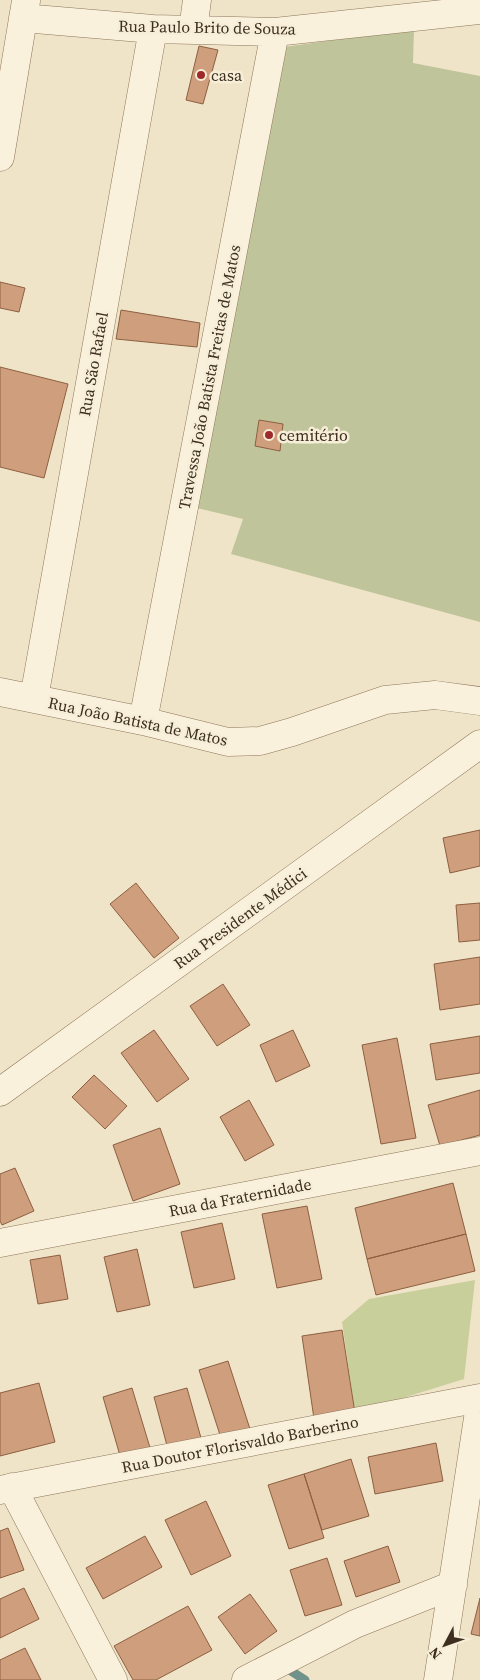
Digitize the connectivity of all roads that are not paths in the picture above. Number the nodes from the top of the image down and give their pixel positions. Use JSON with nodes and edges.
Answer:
{"nodes":[{"id":1,"x":197,"y":0,"type":"edge"},
{"id":2,"x":24,"y":9,"type":"edge"},
{"id":3,"x":480,"y":10,"type":"edge"},
{"id":4,"x":153,"y":29,"type":"junction"},
{"id":5,"x":193,"y":30,"type":"junction"},
{"id":6,"x":275,"y":32,"type":"junction"},
{"id":7,"x":0,"y":157,"type":"edge"},
{"id":8,"x":0,"y":692,"type":"edge"},
{"id":9,"x":34,"y":698,"type":"junction"},
{"id":10,"x":480,"y":700,"type":"edge"},
{"id":11,"x":143,"y":721,"type":"junction"},
{"id":12,"x":480,"y":744,"type":"edge"},
{"id":13,"x":0,"y":1092,"type":"edge"},
{"id":14,"x":480,"y":1151,"type":"edge"},
{"id":15,"x":0,"y":1243,"type":"edge"},
{"id":16,"x":480,"y":1398,"type":"edge"},
{"id":17,"x":480,"y":1406,"type":"edge"},
{"id":18,"x":6,"y":1488,"type":"edge"},
{"id":19,"x":453,"y":1585,"type":"junction"},
{"id":20,"x":114,"y":1680,"type":"edge"},
{"id":21,"x":246,"y":1680,"type":"edge"},
{"id":22,"x":438,"y":1680,"type":"edge"}],
"edges":[{"from":1,"to":5,"type":"street"},
{"from":2,"to":4,"type":"street","name":"Rua Paulo Brito de Souza"},
{"from":2,"to":7,"type":"street"},
{"from":3,"to":6,"type":"street","name":"Rua Paulo Brito de Souza"},
{"from":4,"to":5,"type":"street","name":"Rua Paulo Brito de Souza"},
{"from":4,"to":9,"type":"street","name":"Rua São Rafael"},
{"from":5,"to":6,"type":"street","name":"Rua Paulo Brito de Souza"},
{"from":6,"to":11,"type":"street","name":"Travessa João Batista Freitas de Matos"},
{"from":8,"to":9,"type":"street","name":"Rua João Batista de Matos"},
{"from":9,"to":11,"type":"street","name":"Rua João Batista de Matos"},
{"from":10,"to":11,"type":"street","name":"Rua João Batista de Matos"},
{"from":12,"to":13,"type":"street","name":"Rua Presidente Médici"},
{"from":14,"to":15,"type":"street","name":"Rua da Fraternidade"},
{"from":16,"to":18,"type":"street","name":"Rua Doutor Florisvaldo Barberino"},
{"from":17,"to":19,"type":"street"},
{"from":18,"to":20,"type":"street"},
{"from":19,"to":21,"type":"street"},
{"from":19,"to":22,"type":"street"}]}
